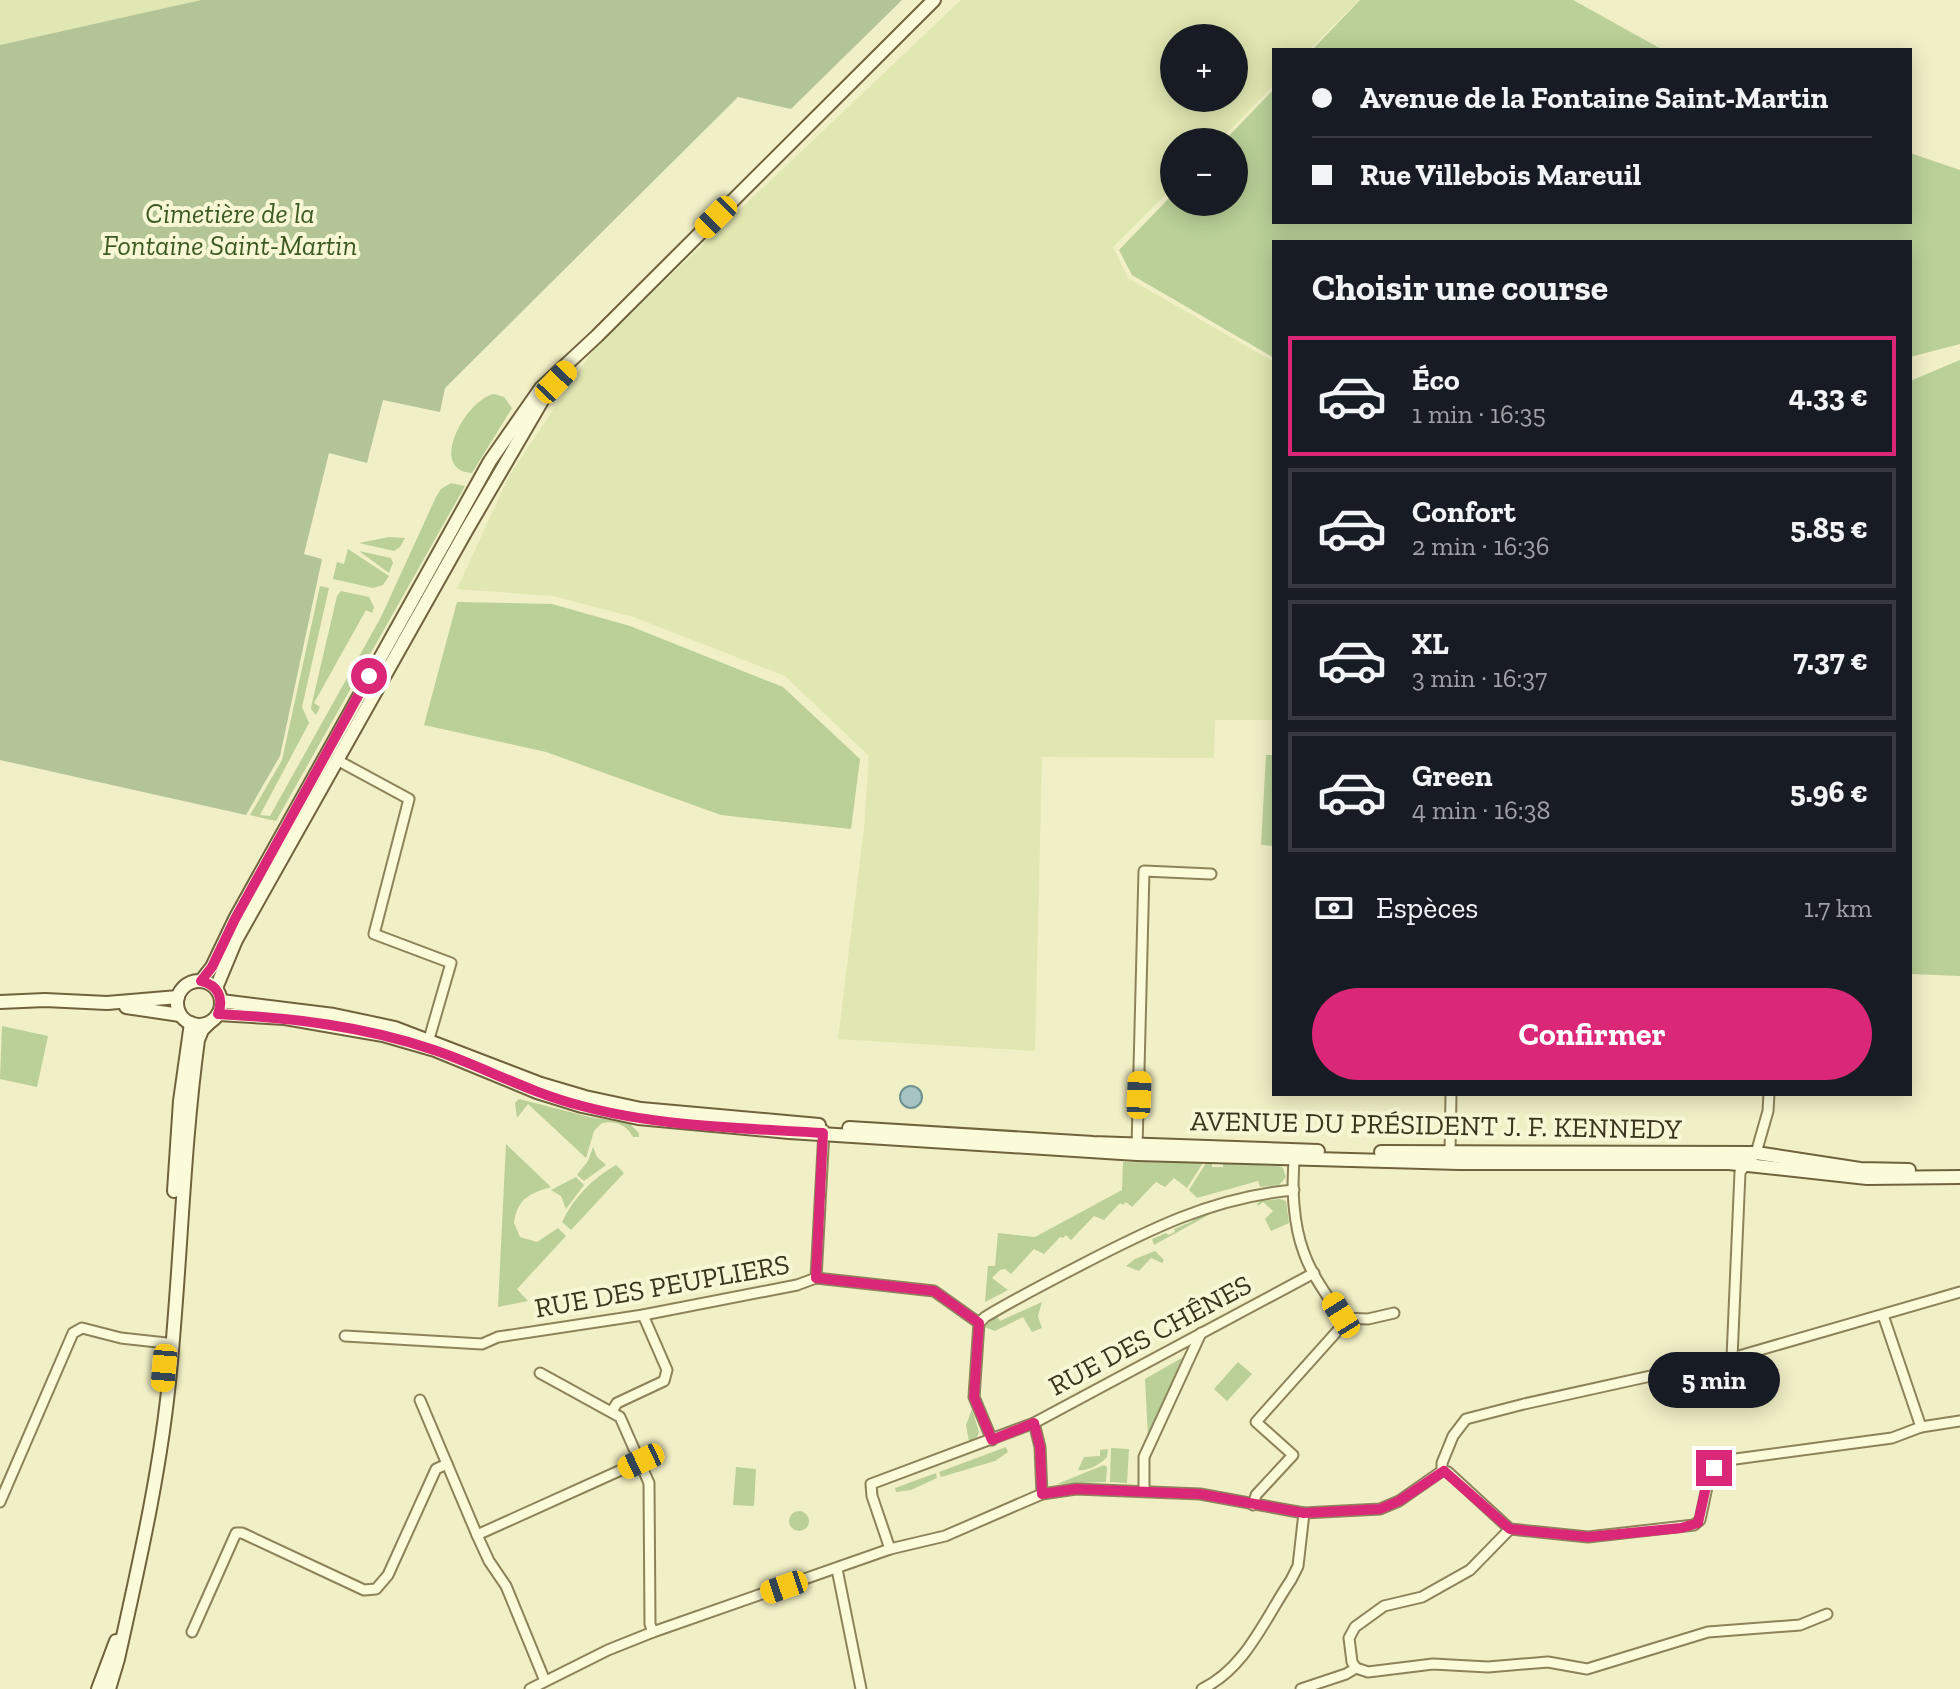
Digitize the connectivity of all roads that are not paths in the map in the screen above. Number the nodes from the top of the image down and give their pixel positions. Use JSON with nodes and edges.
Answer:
{"nodes":[{"id":1,"x":934,"y":0,"type":"edge"},
{"id":2,"x":597,"y":336,"type":"junction"},
{"id":3,"x":477,"y":485,"type":"junction"},
{"id":4,"x":466,"y":531,"type":"junction"},
{"id":5,"x":356,"y":714,"type":"junction"},
{"id":6,"x":332,"y":757,"type":"junction"},
{"id":7,"x":1211,"y":874,"type":"dead end"},
{"id":8,"x":201,"y":981,"type":"junction"},
{"id":9,"x":216,"y":988,"type":"junction"},
{"id":10,"x":178,"y":997,"type":"junction"},
{"id":11,"x":0,"y":1002,"type":"edge"},
{"id":12,"x":107,"y":1003,"type":"junction"},
{"id":13,"x":216,"y":1013,"type":"junction"},
{"id":14,"x":186,"y":1019,"type":"junction"},
{"id":15,"x":429,"y":1039,"type":"junction"},
{"id":16,"x":1451,"y":1096,"type":"edge"},
{"id":17,"x":1769,"y":1096,"type":"edge"},
{"id":18,"x":824,"y":1129,"type":"junction"},
{"id":19,"x":1138,"y":1149,"type":"junction"},
{"id":20,"x":1450,"y":1153,"type":"junction"},
{"id":21,"x":1756,"y":1153,"type":"junction"},
{"id":22,"x":1294,"y":1154,"type":"junction"},
{"id":23,"x":1745,"y":1163,"type":"junction"},
{"id":24,"x":1960,"y":1168,"type":"edge"},
{"id":25,"x":1960,"y":1177,"type":"edge"},
{"id":26,"x":1294,"y":1190,"type":"junction"},
{"id":27,"x":1314,"y":1273,"type":"junction"},
{"id":28,"x":816,"y":1278,"type":"junction"},
{"id":29,"x":1960,"y":1292,"type":"edge"},
{"id":30,"x":1394,"y":1313,"type":"dead end"},
{"id":31,"x":643,"y":1315,"type":"junction"},
{"id":32,"x":1883,"y":1315,"type":"junction"},
{"id":33,"x":979,"y":1323,"type":"junction"},
{"id":34,"x":1340,"y":1328,"type":"dead end"},
{"id":35,"x":1201,"y":1333,"type":"junction"},
{"id":36,"x":345,"y":1336,"type":"dead end"},
{"id":37,"x":166,"y":1343,"type":"junction"},
{"id":38,"x":1732,"y":1358,"type":"junction"},
{"id":39,"x":540,"y":1373,"type":"dead end"},
{"id":40,"x":420,"y":1400,"type":"dead end"},
{"id":41,"x":612,"y":1411,"type":"junction"},
{"id":42,"x":1960,"y":1421,"type":"edge"},
{"id":43,"x":1034,"y":1423,"type":"junction"},
{"id":44,"x":1921,"y":1427,"type":"junction"},
{"id":45,"x":992,"y":1440,"type":"junction"},
{"id":46,"x":641,"y":1461,"type":"junction"},
{"id":47,"x":447,"y":1464,"type":"junction"},
{"id":48,"x":1442,"y":1471,"type":"junction"},
{"id":49,"x":1144,"y":1491,"type":"junction"},
{"id":50,"x":1042,"y":1494,"type":"junction"},
{"id":51,"x":0,"y":1502,"type":"edge"},
{"id":52,"x":1253,"y":1505,"type":"junction"},
{"id":53,"x":1304,"y":1513,"type":"junction"},
{"id":54,"x":1510,"y":1529,"type":"junction"},
{"id":55,"x":477,"y":1535,"type":"junction"},
{"id":56,"x":890,"y":1549,"type":"junction"},
{"id":57,"x":837,"y":1569,"type":"junction"},
{"id":58,"x":1827,"y":1614,"type":"dead end"},
{"id":59,"x":192,"y":1632,"type":"dead end"},
{"id":60,"x":653,"y":1632,"type":"junction"},
{"id":61,"x":1356,"y":1668,"type":"junction"},
{"id":62,"x":545,"y":1681,"type":"junction"},
{"id":63,"x":98,"y":1689,"type":"edge"},
{"id":64,"x":109,"y":1689,"type":"edge"},
{"id":65,"x":530,"y":1689,"type":"edge"},
{"id":66,"x":861,"y":1689,"type":"edge"},
{"id":67,"x":1202,"y":1689,"type":"edge"},
{"id":68,"x":1301,"y":1689,"type":"edge"}],
"edges":[{"from":1,"to":2,"type":"main road"},
{"from":2,"to":3,"type":"main road"},
{"from":2,"to":4,"type":"main road"},
{"from":3,"to":4,"type":"main road"},
{"from":3,"to":5,"type":"main road"},
{"from":4,"to":5,"type":"main road"},
{"from":5,"to":6,"type":"main road"},
{"from":6,"to":8,"type":"main road"},
{"from":6,"to":9,"type":"main road"},
{"from":6,"to":15,"type":"street"},
{"from":7,"to":19,"type":"street"},
{"from":8,"to":9,"type":"main road"},
{"from":8,"to":10,"type":"main road"},
{"from":9,"to":13,"type":"main road"},
{"from":10,"to":12,"type":"main road"},
{"from":10,"to":14,"type":"main road"},
{"from":11,"to":12,"type":"main road"},
{"from":12,"to":14,"type":"main road"},
{"from":13,"to":14,"type":"main road"},
{"from":13,"to":15,"type":"main road","name":"AVENUE DU PRÉSIDENT J. F. KENNEDY"},
{"from":13,"to":18,"type":"main road","name":"AVENUE DU PRÉSIDENT J. F. KENNEDY"},
{"from":13,"to":64,"type":"main road"},
{"from":14,"to":37,"type":"main road"},
{"from":15,"to":18,"type":"main road","name":"AVENUE DU PRÉSIDENT J. F. KENNEDY"},
{"from":16,"to":20,"type":"street"},
{"from":17,"to":21,"type":"street"},
{"from":18,"to":19,"type":"main road","name":"AVENUE DU PRÉSIDENT J. F. KENNEDY"},
{"from":18,"to":28,"type":"street"},
{"from":19,"to":22,"type":"main road","name":"AVENUE DU PRÉSIDENT J. F. KENNEDY"},
{"from":20,"to":21,"type":"main road","name":"AVENUE DU PRÉSIDENT J. F. KENNEDY"},
{"from":20,"to":22,"type":"main road","name":"AVENUE DU PRÉSIDENT J. F. KENNEDY"},
{"from":21,"to":23,"type":"street"},
{"from":21,"to":24,"type":"main road","name":"AVENUE DU PRÉSIDENT J. F. KENNEDY"},
{"from":22,"to":23,"type":"main road","name":"AVENUE DU PRÉSIDENT J. F. KENNEDY"},
{"from":22,"to":26,"type":"street"},
{"from":23,"to":25,"type":"main road","name":"AVENUE DU PRÉSIDENT J. F. KENNEDY"},
{"from":23,"to":38,"type":"street"},
{"from":26,"to":27,"type":"street"},
{"from":26,"to":33,"type":"street"},
{"from":27,"to":30,"type":"street"},
{"from":27,"to":35,"type":"street","name":"RUE DES CHÊNES"},
{"from":28,"to":31,"type":"street","name":"RUE DES PEUPLIERS"},
{"from":28,"to":33,"type":"street","name":"RUE DES PEUPLIERS"},
{"from":29,"to":32,"type":"street"},
{"from":31,"to":36,"type":"street","name":"RUE DES PEUPLIERS"},
{"from":31,"to":41,"type":"street"},
{"from":32,"to":38,"type":"street"},
{"from":32,"to":44,"type":"street"},
{"from":33,"to":45,"type":"street"},
{"from":34,"to":52,"type":"street"},
{"from":35,"to":43,"type":"street","name":"RUE DES CHÊNES"},
{"from":35,"to":49,"type":"street"},
{"from":37,"to":51,"type":"street"},
{"from":37,"to":63,"type":"main road"},
{"from":38,"to":48,"type":"street"},
{"from":39,"to":41,"type":"street"},
{"from":40,"to":47,"type":"street"},
{"from":41,"to":46,"type":"street"},
{"from":42,"to":44,"type":"street"},
{"from":43,"to":45,"type":"street","name":"RUE DES CHÊNES"},
{"from":43,"to":50,"type":"street"},
{"from":44,"to":54,"type":"street"},
{"from":45,"to":56,"type":"street","name":"RUE DES CHÊNES"},
{"from":46,"to":55,"type":"street"},
{"from":46,"to":60,"type":"street"},
{"from":47,"to":55,"type":"street"},
{"from":47,"to":59,"type":"street"},
{"from":48,"to":53,"type":"street"},
{"from":48,"to":54,"type":"street"},
{"from":49,"to":50,"type":"street"},
{"from":49,"to":52,"type":"street"},
{"from":50,"to":56,"type":"street"},
{"from":52,"to":53,"type":"street"},
{"from":53,"to":67,"type":"street"},
{"from":54,"to":61,"type":"street"},
{"from":55,"to":62,"type":"street"},
{"from":56,"to":57,"type":"street"},
{"from":57,"to":60,"type":"street"},
{"from":57,"to":66,"type":"street"},
{"from":58,"to":61,"type":"street"},
{"from":60,"to":62,"type":"street"},
{"from":61,"to":68,"type":"street"},
{"from":62,"to":65,"type":"street"}]}
